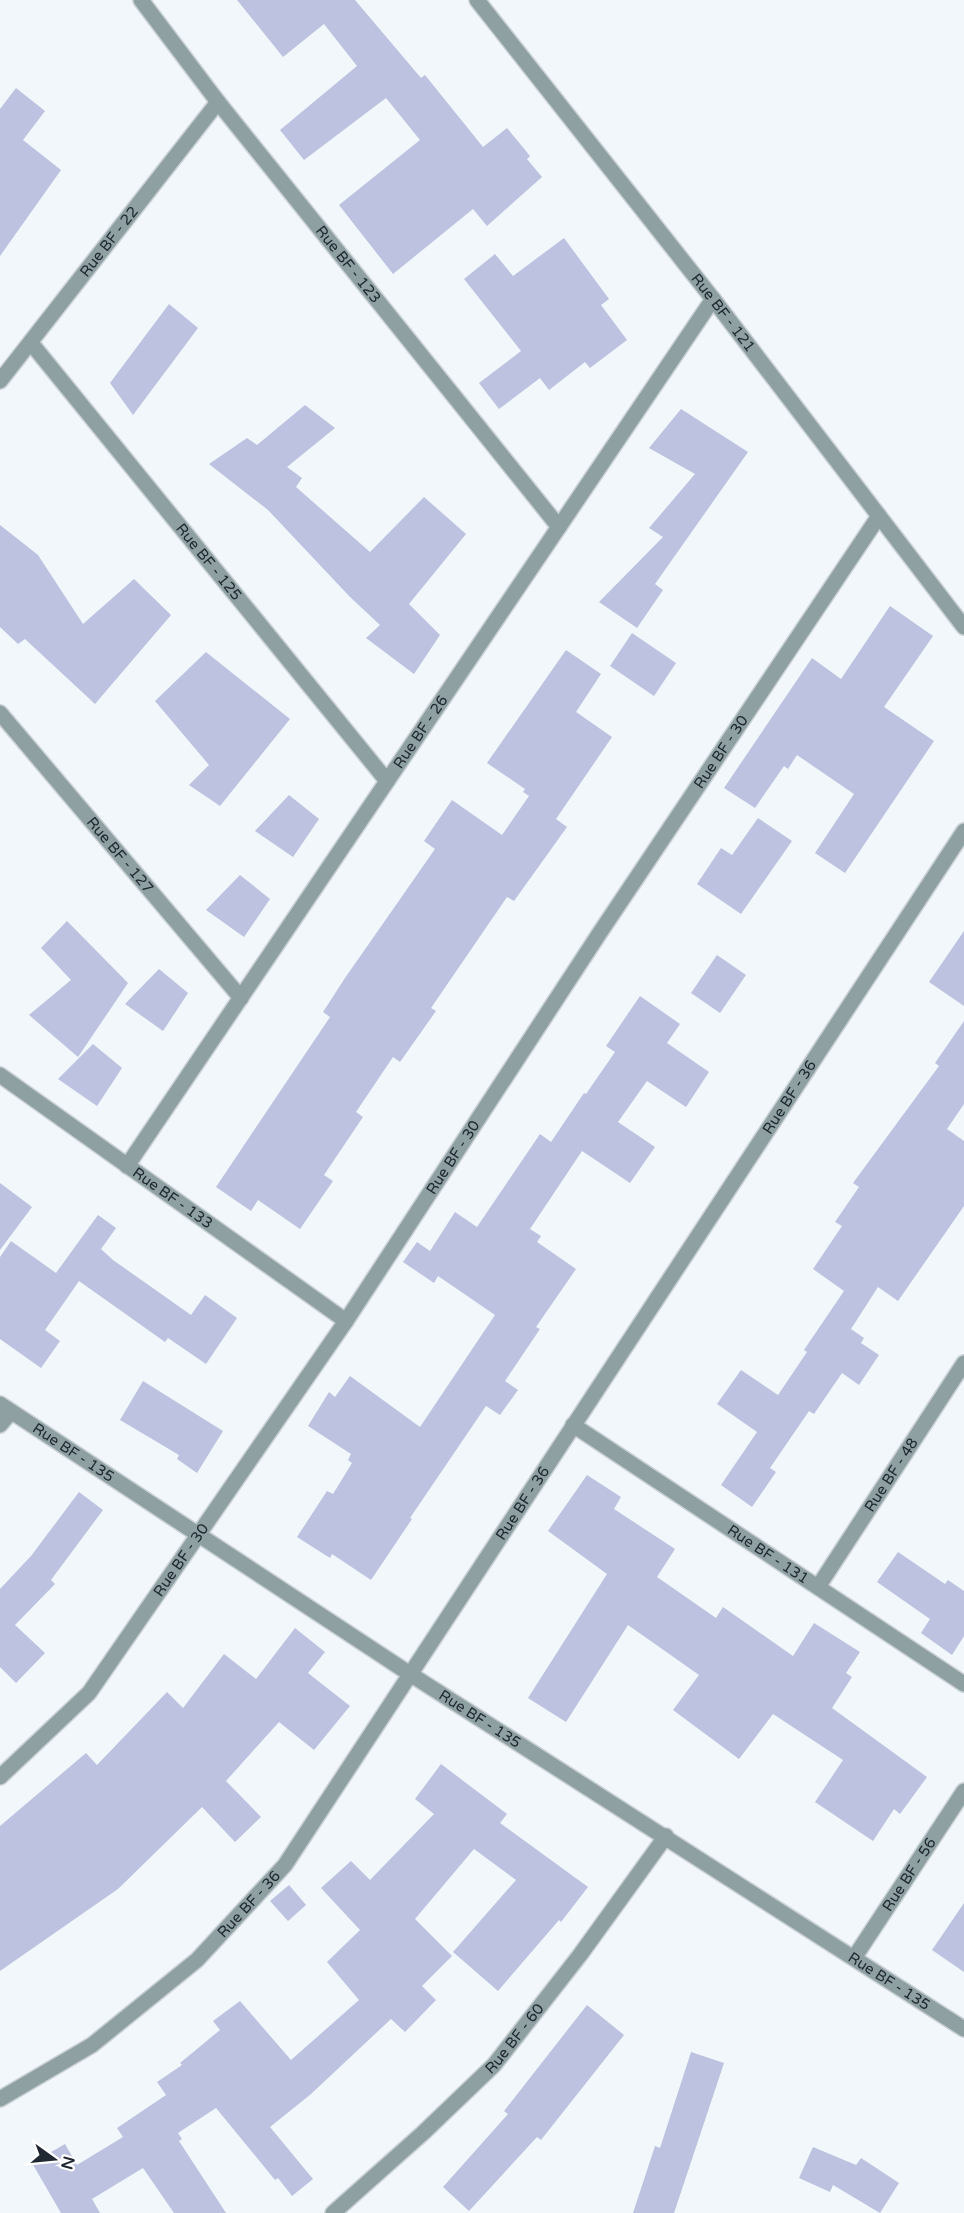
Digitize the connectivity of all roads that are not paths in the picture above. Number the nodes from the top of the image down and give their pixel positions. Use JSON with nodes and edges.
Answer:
{"nodes":[{"id":1,"x":141,"y":0,"type":"edge"},
{"id":2,"x":477,"y":0,"type":"edge"},
{"id":3,"x":218,"y":102,"type":"junction"},
{"id":4,"x":713,"y":299,"type":"junction"},
{"id":5,"x":31,"y":343,"type":"junction"},
{"id":6,"x":0,"y":381,"type":"edge"},
{"id":7,"x":879,"y":516,"type":"junction"},
{"id":8,"x":559,"y":528,"type":"junction"},
{"id":9,"x":964,"y":627,"type":"edge"},
{"id":10,"x":0,"y":713,"type":"edge"},
{"id":11,"x":387,"y":781,"type":"junction"},
{"id":12,"x":964,"y":831,"type":"edge"},
{"id":13,"x":241,"y":998,"type":"junction"},
{"id":14,"x":0,"y":1075,"type":"edge"},
{"id":15,"x":127,"y":1166,"type":"junction"},
{"id":16,"x":346,"y":1321,"type":"junction"},
{"id":17,"x":964,"y":1363,"type":"edge"},
{"id":18,"x":6,"y":1408,"type":"edge"},
{"id":19,"x":0,"y":1425,"type":"edge"},
{"id":20,"x":573,"y":1425,"type":"junction"},
{"id":21,"x":198,"y":1535,"type":"junction"},
{"id":22,"x":818,"y":1587,"type":"junction"},
{"id":23,"x":410,"y":1674,"type":"junction"},
{"id":24,"x":964,"y":1684,"type":"edge"},
{"id":25,"x":0,"y":1777,"type":"edge"},
{"id":26,"x":964,"y":1791,"type":"edge"},
{"id":27,"x":666,"y":1836,"type":"junction"},
{"id":28,"x":854,"y":1958,"type":"junction"},
{"id":29,"x":964,"y":2029,"type":"edge"},
{"id":30,"x":0,"y":2099,"type":"edge"},
{"id":31,"x":333,"y":2213,"type":"edge"}],
"edges":[{"from":1,"to":3,"type":"street","name":"Rue BF - 123"},
{"from":2,"to":4,"type":"street","name":"Rue BF - 121"},
{"from":3,"to":5,"type":"street","name":"Rue BF - 22"},
{"from":3,"to":8,"type":"street","name":"Rue BF - 123"},
{"from":4,"to":7,"type":"street","name":"Rue BF - 121"},
{"from":4,"to":8,"type":"street","name":"Rue BF - 26"},
{"from":5,"to":6,"type":"street","name":"Rue BF - 22"},
{"from":5,"to":11,"type":"street","name":"Rue BF - 125"},
{"from":7,"to":9,"type":"street","name":"Rue BF - 121"},
{"from":7,"to":16,"type":"street","name":"Rue BF - 30"},
{"from":8,"to":11,"type":"street","name":"Rue BF - 26"},
{"from":10,"to":13,"type":"street","name":"Rue BF - 127"},
{"from":11,"to":13,"type":"street","name":"Rue BF - 26"},
{"from":12,"to":20,"type":"street","name":"Rue BF - 36"},
{"from":13,"to":15,"type":"street","name":"Rue BF - 26"},
{"from":14,"to":15,"type":"street","name":"Rue BF - 133"},
{"from":15,"to":16,"type":"street","name":"Rue BF - 133"},
{"from":16,"to":21,"type":"street","name":"Rue BF - 30"},
{"from":17,"to":22,"type":"street","name":"Rue BF - 48"},
{"from":18,"to":19,"type":"street"},
{"from":18,"to":21,"type":"street","name":"Rue BF - 135"},
{"from":20,"to":22,"type":"street","name":"Rue BF - 131"},
{"from":20,"to":23,"type":"street","name":"Rue BF - 36"},
{"from":21,"to":23,"type":"street","name":"Rue BF - 135"},
{"from":21,"to":25,"type":"street","name":"Rue BF - 30"},
{"from":22,"to":24,"type":"street","name":"Rue BF - 131"},
{"from":23,"to":27,"type":"street","name":"Rue BF - 135"},
{"from":23,"to":30,"type":"street","name":"Rue BF - 36"},
{"from":26,"to":28,"type":"street","name":"Rue BF - 56"},
{"from":27,"to":28,"type":"street","name":"Rue BF - 135"},
{"from":27,"to":31,"type":"street","name":"Rue BF - 60"},
{"from":28,"to":29,"type":"street","name":"Rue BF - 135"}]}
